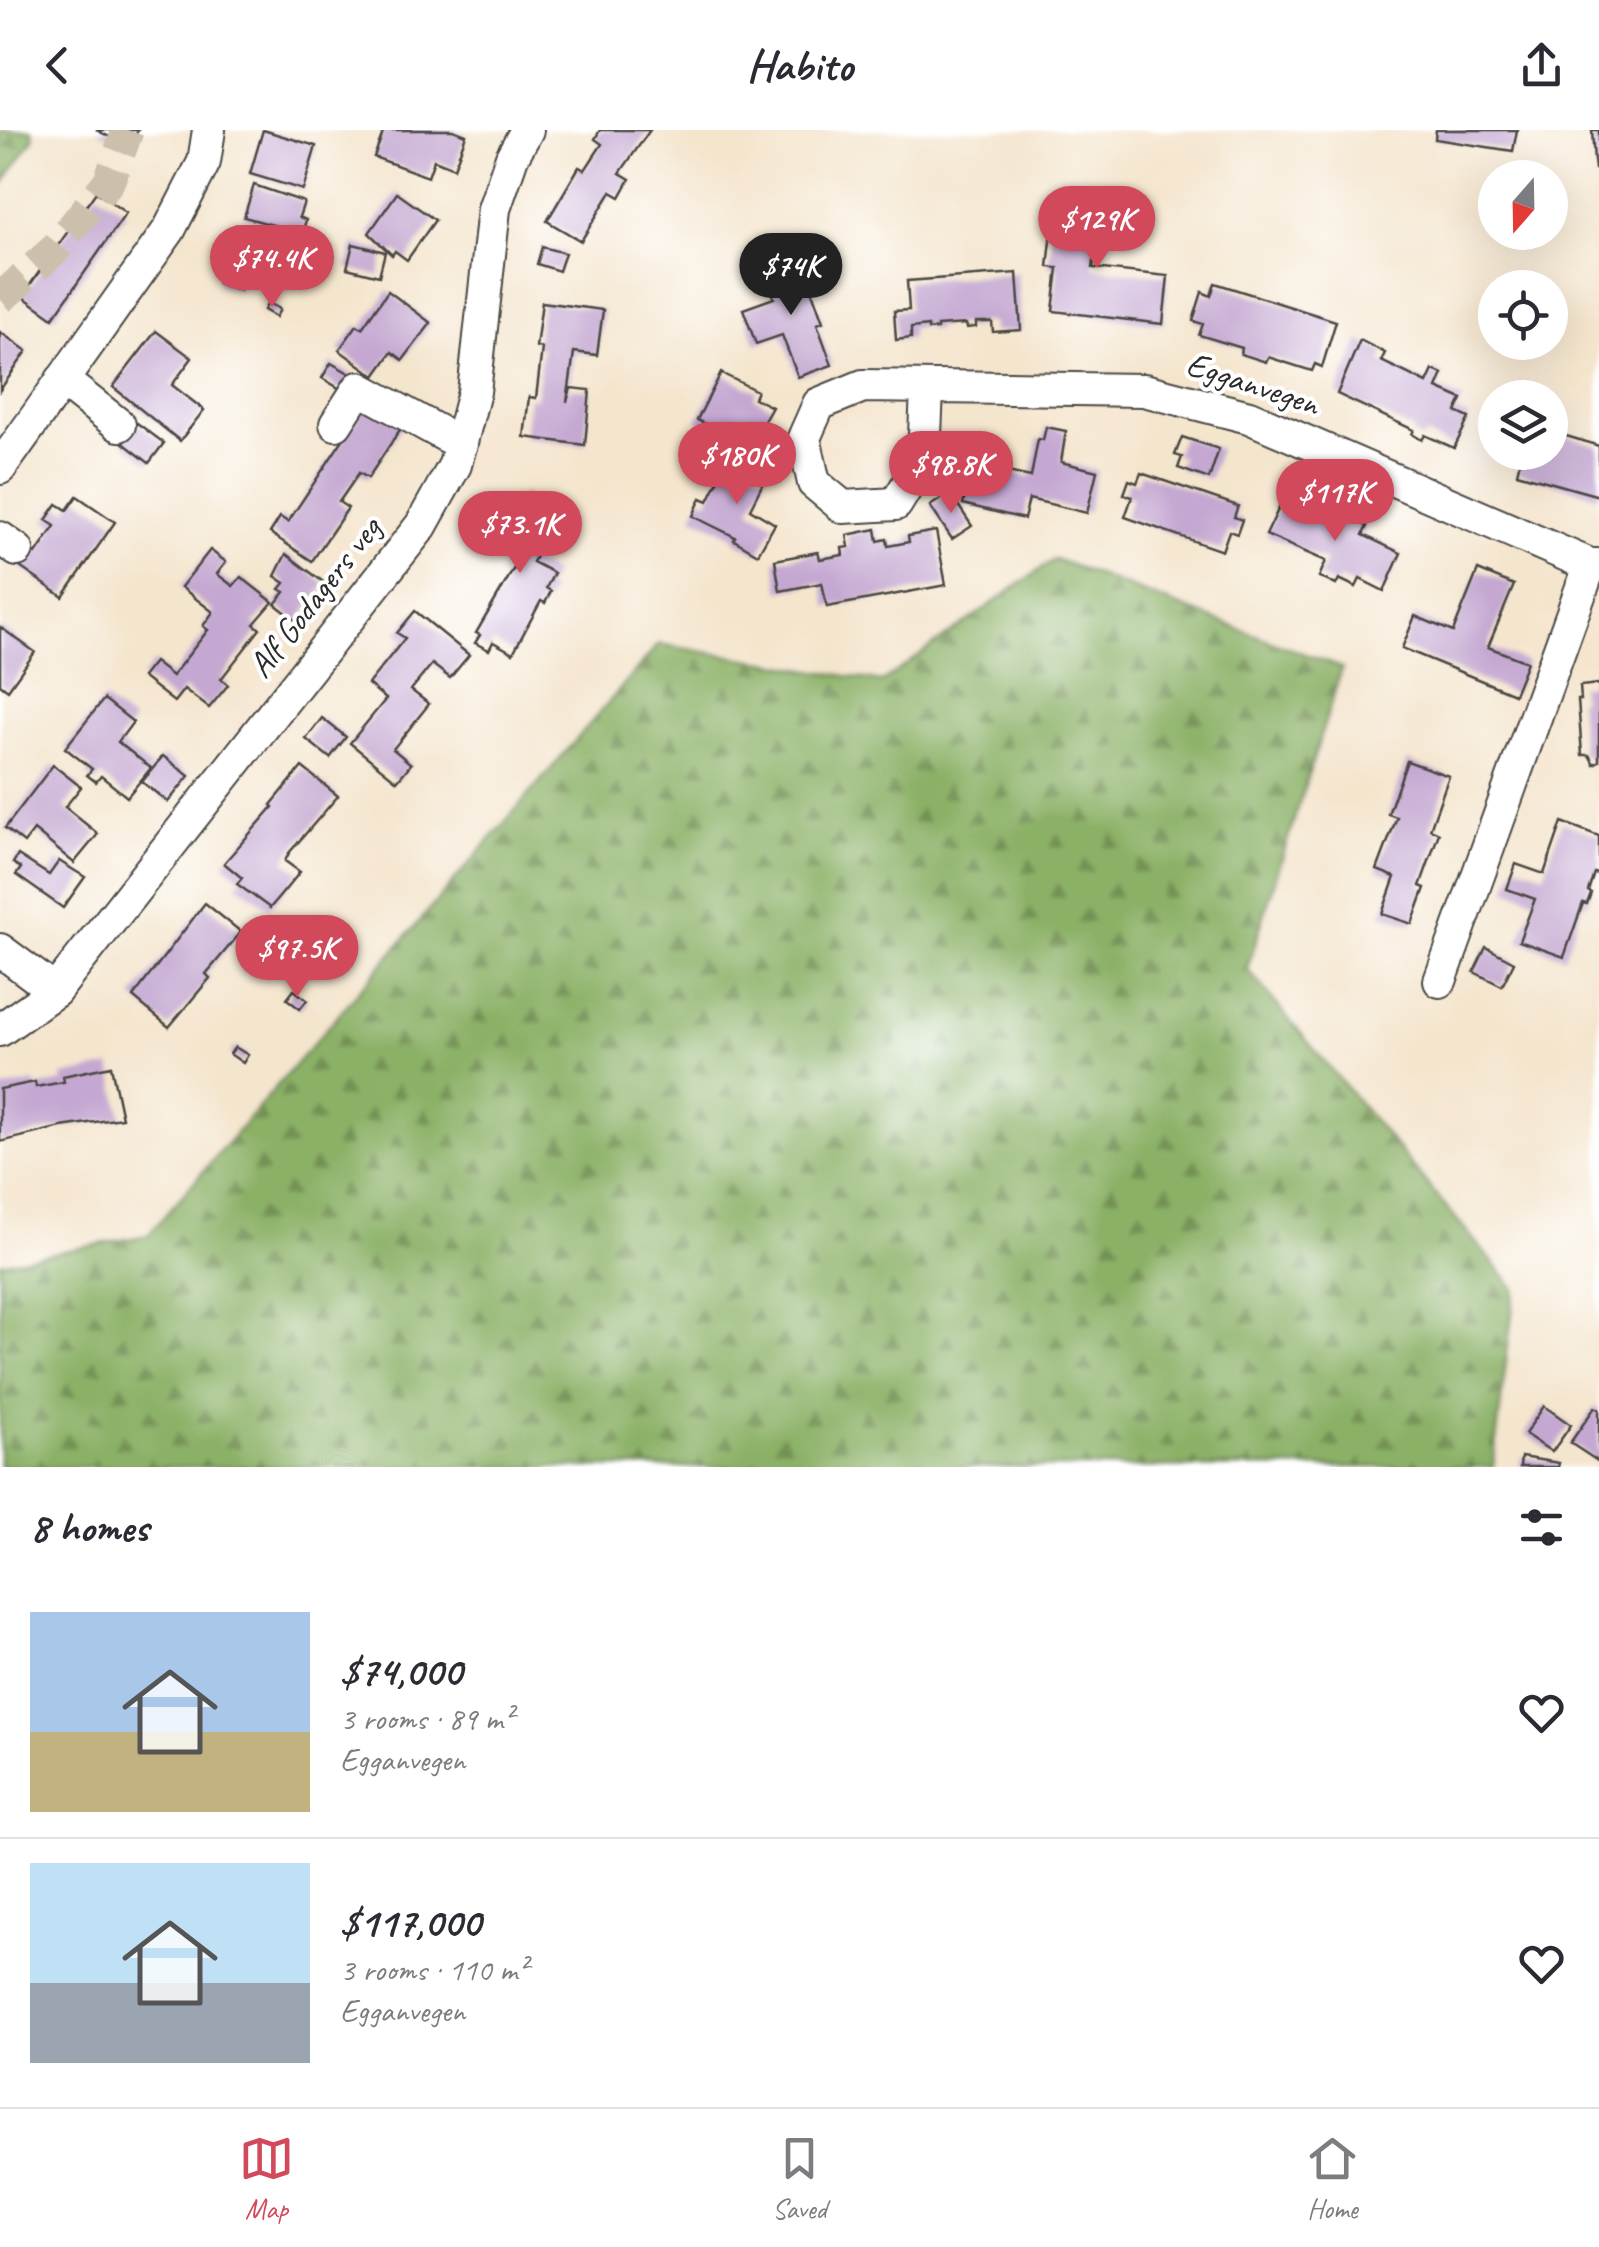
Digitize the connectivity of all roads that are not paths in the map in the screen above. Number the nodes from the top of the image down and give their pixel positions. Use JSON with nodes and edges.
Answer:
{"nodes":[{"id":1,"x":209,"y":130,"type":"edge"},
{"id":2,"x":527,"y":130,"type":"edge"},
{"id":3,"x":62,"y":380,"type":"junction"},
{"id":4,"x":926,"y":390,"type":"dead end"},
{"id":5,"x":336,"y":424,"type":"dead end"},
{"id":6,"x":119,"y":425,"type":"dead end"},
{"id":7,"x":461,"y":444,"type":"junction"},
{"id":8,"x":0,"y":468,"type":"edge"},
{"id":9,"x":1595,"y":565,"type":"edge"},
{"id":10,"x":0,"y":950,"type":"edge"},
{"id":11,"x":1440,"y":981,"type":"dead end"},
{"id":12,"x":55,"y":991,"type":"junction"},
{"id":13,"x":0,"y":1030,"type":"edge"}],
"edges":[{"from":1,"to":3,"type":"street"},
{"from":2,"to":7,"type":"street","name":"Alf Godagers veg"},
{"from":3,"to":6,"type":"street"},
{"from":3,"to":8,"type":"street"},
{"from":4,"to":9,"type":"street","name":"Egganvegen"},
{"from":5,"to":7,"type":"street"},
{"from":7,"to":12,"type":"street","name":"Alf Godagers veg"},
{"from":9,"to":11,"type":"street","name":"Egganvegen"},
{"from":10,"to":12,"type":"street"},
{"from":12,"to":13,"type":"street","name":"Alf Godagers veg"}]}
